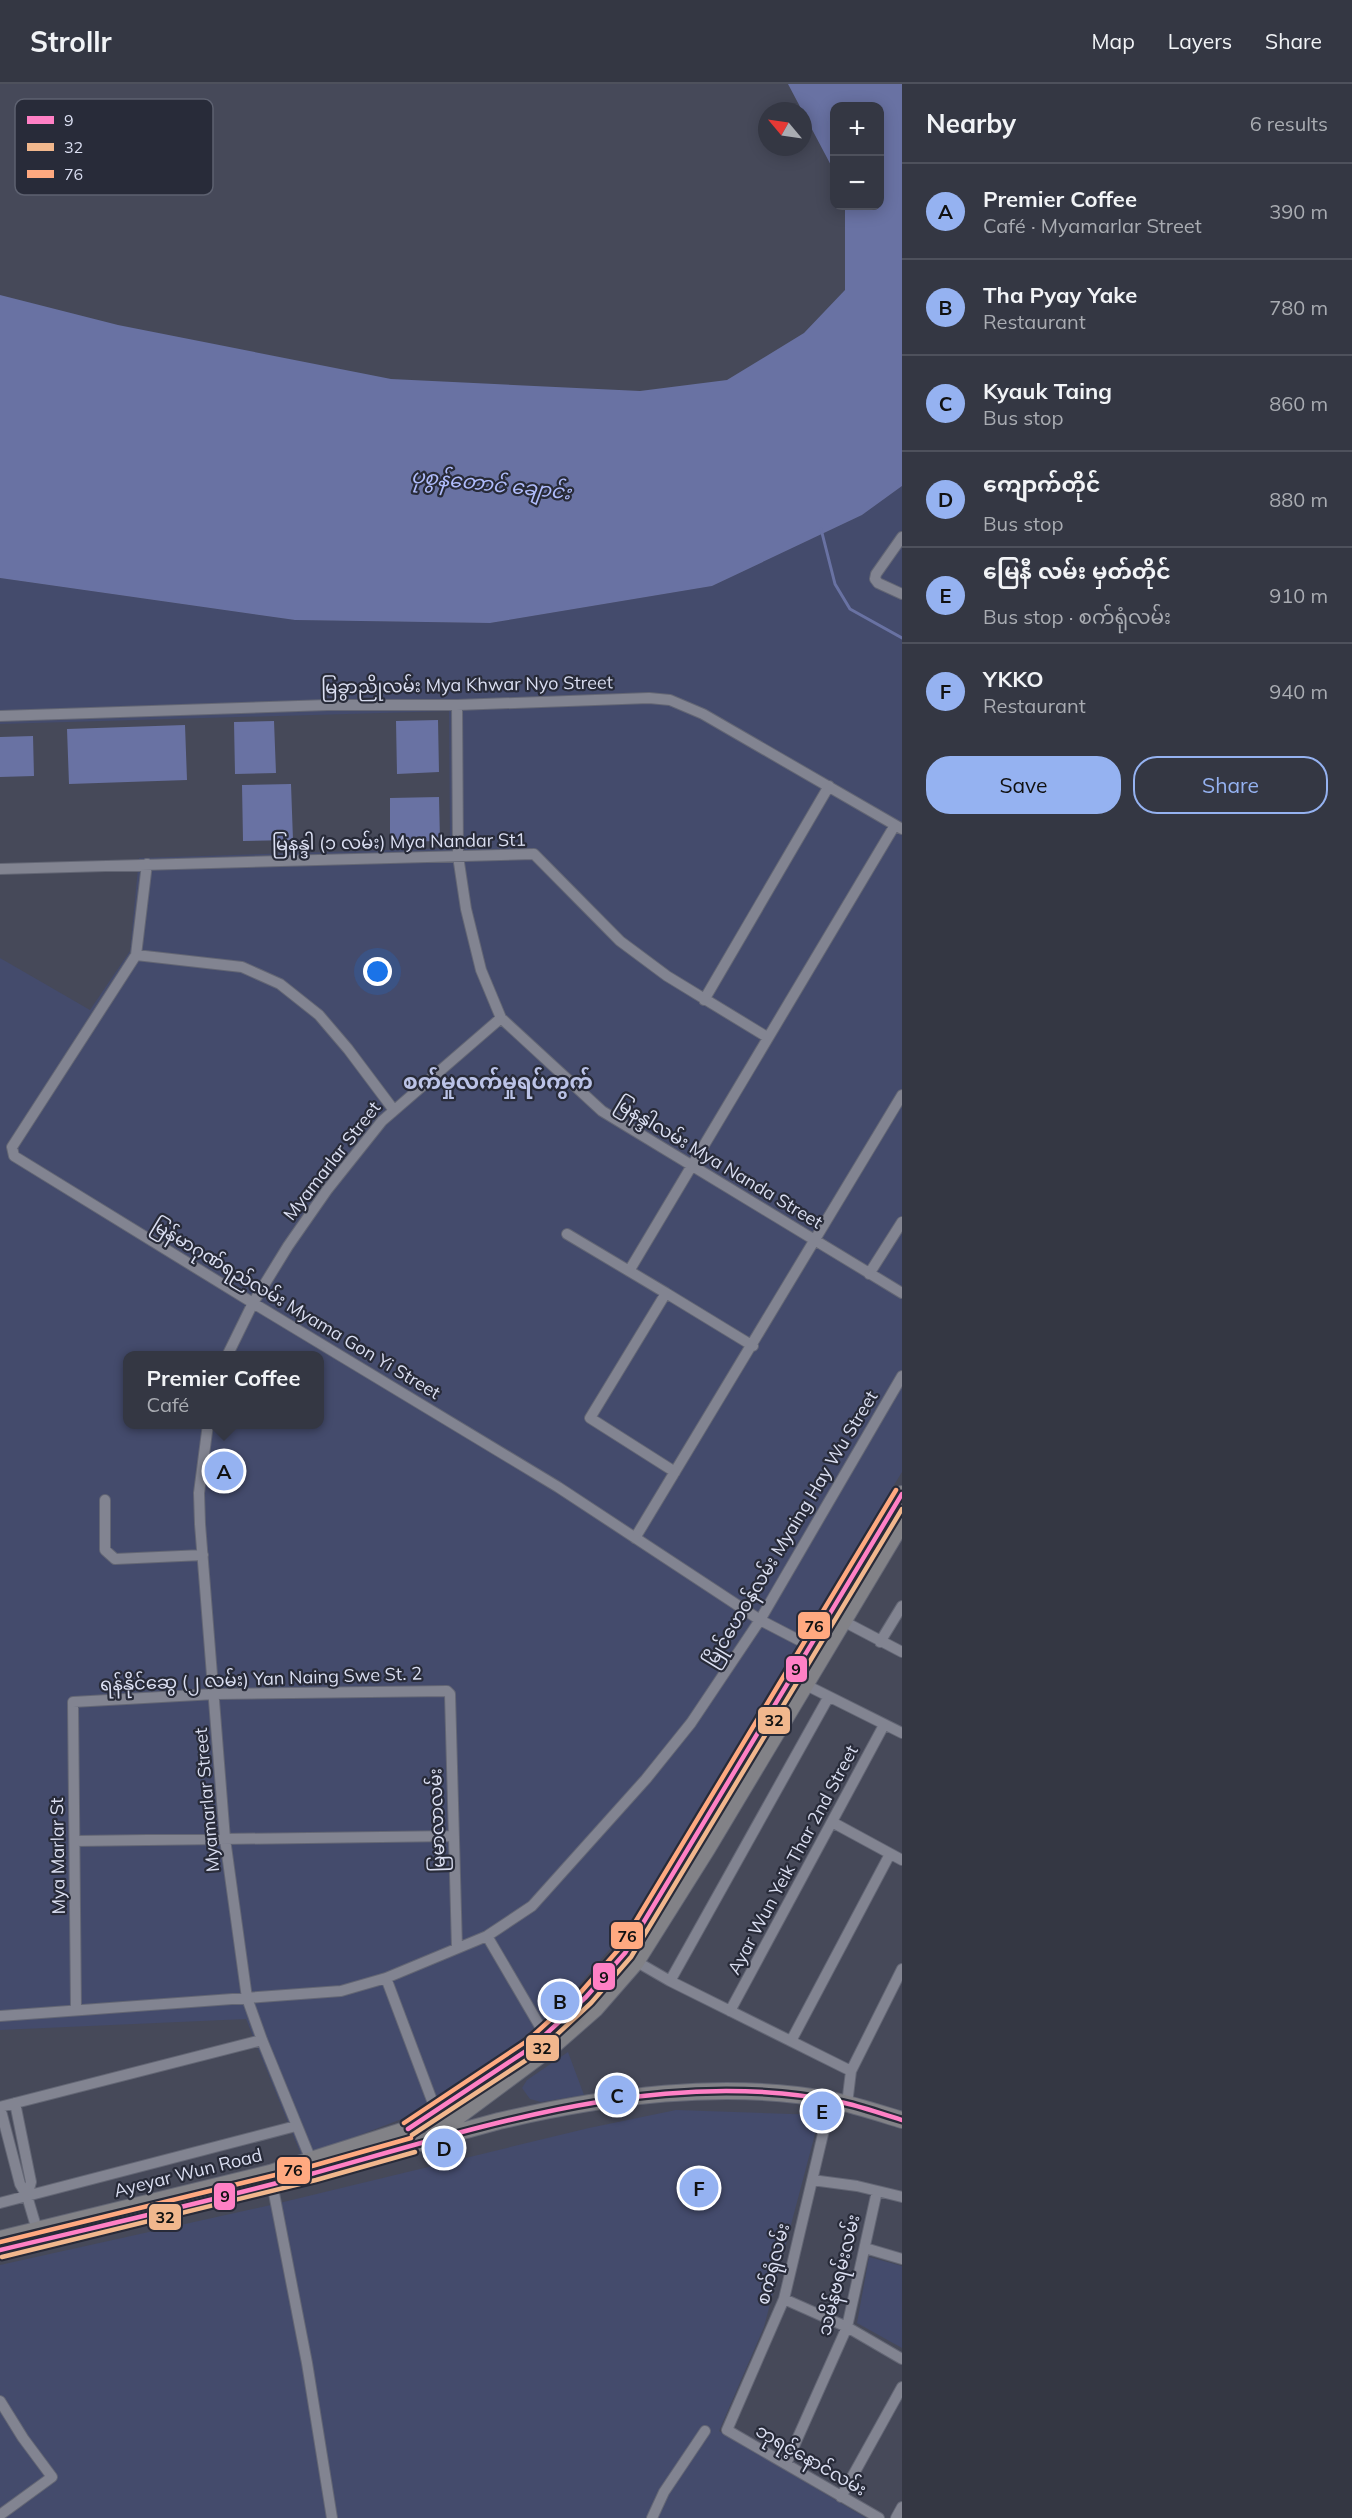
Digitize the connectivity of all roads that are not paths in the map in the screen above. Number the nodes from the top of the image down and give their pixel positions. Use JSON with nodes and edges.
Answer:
{"nodes":[{"id":1,"x":902,"y":537,"type":"edge"},
{"id":2,"x":902,"y":594,"type":"edge"},
{"id":3,"x":457,"y":705,"type":"junction"},
{"id":4,"x":0,"y":716,"type":"edge"},
{"id":5,"x":829,"y":786,"type":"junction"},
{"id":6,"x":899,"y":827,"type":"edge"},
{"id":7,"x":458,"y":856,"type":"junction"},
{"id":8,"x":147,"y":864,"type":"junction"},
{"id":9,"x":0,"y":869,"type":"edge"},
{"id":10,"x":136,"y":955,"type":"junction"},
{"id":11,"x":704,"y":1000,"type":"junction"},
{"id":12,"x":501,"y":1018,"type":"junction"},
{"id":13,"x":767,"y":1037,"type":"junction"},
{"id":14,"x":902,"y":1095,"type":"edge"},
{"id":15,"x":393,"y":1109,"type":"junction"},
{"id":16,"x":692,"y":1166,"type":"junction"},
{"id":17,"x":902,"y":1222,"type":"edge"},
{"id":18,"x":567,"y":1233,"type":"dead end"},
{"id":19,"x":815,"y":1241,"type":"junction"},
{"id":20,"x":629,"y":1271,"type":"junction"},
{"id":21,"x":869,"y":1274,"type":"junction"},
{"id":22,"x":666,"y":1293,"type":"junction"},
{"id":23,"x":902,"y":1293,"type":"edge"},
{"id":24,"x":253,"y":1303,"type":"junction"},
{"id":25,"x":753,"y":1346,"type":"junction"},
{"id":26,"x":229,"y":1351,"type":"edge"},
{"id":27,"x":902,"y":1376,"type":"edge"},
{"id":28,"x":207,"y":1429,"type":"edge"},
{"id":29,"x":675,"y":1472,"type":"junction"},
{"id":30,"x":902,"y":1494,"type":"edge"},
{"id":31,"x":105,"y":1500,"type":"dead end"},
{"id":32,"x":902,"y":1523,"type":"edge"},
{"id":33,"x":635,"y":1538,"type":"junction"},
{"id":34,"x":203,"y":1555,"type":"junction"},
{"id":35,"x":902,"y":1606,"type":"edge"},
{"id":36,"x":760,"y":1620,"type":"junction"},
{"id":37,"x":843,"y":1621,"type":"junction"},
{"id":38,"x":880,"y":1642,"type":"junction"},
{"id":39,"x":818,"y":1650,"type":"junction"},
{"id":40,"x":902,"y":1652,"type":"edge"},
{"id":41,"x":798,"y":1681,"type":"junction"},
{"id":42,"x":449,"y":1692,"type":"joint"},
{"id":43,"x":215,"y":1694,"type":"junction"},
{"id":44,"x":828,"y":1698,"type":"junction"},
{"id":45,"x":73,"y":1702,"type":"joint"},
{"id":46,"x":884,"y":1725,"type":"junction"},
{"id":47,"x":902,"y":1733,"type":"edge"},
{"id":48,"x":832,"y":1822,"type":"junction"},
{"id":49,"x":454,"y":1836,"type":"junction"},
{"id":50,"x":225,"y":1839,"type":"junction"},
{"id":51,"x":75,"y":1841,"type":"junction"},
{"id":52,"x":890,"y":1854,"type":"junction"},
{"id":53,"x":902,"y":1860,"type":"edge"},
{"id":54,"x":487,"y":1936,"type":"junction"},
{"id":55,"x":458,"y":1948,"type":"junction"},
{"id":56,"x":631,"y":1958,"type":"junction"},
{"id":57,"x":902,"y":1969,"type":"edge"},
{"id":58,"x":386,"y":1978,"type":"junction"},
{"id":59,"x":670,"y":1981,"type":"junction"},
{"id":60,"x":902,"y":1984,"type":"edge"},
{"id":61,"x":890,"y":1993,"type":"junction"},
{"id":62,"x":247,"y":1998,"type":"junction"},
{"id":63,"x":76,"y":2010,"type":"junction"},
{"id":64,"x":730,"y":2011,"type":"junction"},
{"id":65,"x":0,"y":2016,"type":"edge"},
{"id":66,"x":546,"y":2035,"type":"junction"},
{"id":67,"x":262,"y":2040,"type":"junction"},
{"id":68,"x":791,"y":2041,"type":"junction"},
{"id":69,"x":510,"y":2070,"type":"junction"},
{"id":70,"x":851,"y":2071,"type":"junction"},
{"id":71,"x":831,"y":2100,"type":"junction"},
{"id":72,"x":15,"y":2103,"type":"junction"},
{"id":73,"x":847,"y":2104,"type":"junction"},
{"id":74,"x":0,"y":2107,"type":"edge"},
{"id":75,"x":436,"y":2111,"type":"junction"},
{"id":76,"x":902,"y":2120,"type":"edge"},
{"id":77,"x":296,"y":2126,"type":"junction"},
{"id":78,"x":413,"y":2139,"type":"junction"},
{"id":79,"x":313,"y":2167,"type":"junction"},
{"id":80,"x":812,"y":2180,"type":"junction"},
{"id":81,"x":272,"y":2183,"type":"junction"},
{"id":82,"x":877,"y":2191,"type":"junction"},
{"id":83,"x":27,"y":2196,"type":"junction"},
{"id":84,"x":902,"y":2197,"type":"edge"},
{"id":85,"x":0,"y":2203,"type":"edge"},
{"id":86,"x":39,"y":2235,"type":"junction"},
{"id":87,"x":0,"y":2239,"type":"edge"},
{"id":88,"x":865,"y":2248,"type":"junction"},
{"id":89,"x":0,"y":2250,"type":"edge"},
{"id":90,"x":902,"y":2259,"type":"edge"},
{"id":91,"x":784,"y":2299,"type":"junction"},
{"id":92,"x":847,"y":2327,"type":"junction"},
{"id":93,"x":902,"y":2359,"type":"edge"},
{"id":94,"x":902,"y":2387,"type":"edge"},
{"id":95,"x":0,"y":2401,"type":"edge"},
{"id":96,"x":727,"y":2430,"type":"joint"},
{"id":97,"x":705,"y":2431,"type":"dead end"},
{"id":98,"x":786,"y":2464,"type":"junction"},
{"id":99,"x":841,"y":2497,"type":"junction"},
{"id":100,"x":902,"y":2507,"type":"edge"},
{"id":101,"x":0,"y":2515,"type":"edge"},
{"id":102,"x":332,"y":2518,"type":"edge"},
{"id":103,"x":652,"y":2518,"type":"edge"},
{"id":104,"x":879,"y":2518,"type":"edge"},
{"id":105,"x":896,"y":2518,"type":"edge"}],
"edges":[{"from":1,"to":2,"type":"street"},
{"from":3,"to":4,"type":"street","name":"မြခွာညိုလမ်း Mya Khwar Nyo Street"},
{"from":3,"to":5,"type":"street","name":"မြခွာညိုလမ်း Mya Khwar Nyo Street"},
{"from":3,"to":7,"type":"street","name":"မြနန္ဒါလမ်း Mya Nanda Street"},
{"from":5,"to":6,"type":"street","name":"မြခွာညိုလမ်း Mya Khwar Nyo Street"},
{"from":5,"to":11,"type":"street"},
{"from":6,"to":13,"type":"street"},
{"from":7,"to":8,"type":"street","name":"မြနန္ဒါ (၁ လမ်း) Mya Nandar St1"},
{"from":7,"to":11,"type":"street","name":"မြနန္ဒါ (၁ လမ်း) Mya Nandar St1"},
{"from":7,"to":12,"type":"street","name":"မြနန္ဒါလမ်း Mya Nanda Street"},
{"from":8,"to":9,"type":"street","name":"မြနန္ဒါ (၁ လမ်း) Mya Nandar St1"},
{"from":8,"to":10,"type":"street"},
{"from":10,"to":15,"type":"street"},
{"from":10,"to":24,"type":"street","name":"မြန်မာဂုဏ်ရည်လမ်း Myama Gon Yi Street"},
{"from":11,"to":13,"type":"street","name":"မြနန္ဒါ (၁ လမ်း) Mya Nandar St1"},
{"from":12,"to":15,"type":"street","name":"Myamarlar Street"},
{"from":12,"to":16,"type":"street","name":"မြနန္ဒါလမ်း Mya Nanda Street"},
{"from":13,"to":16,"type":"street"},
{"from":14,"to":19,"type":"street"},
{"from":15,"to":24,"type":"street","name":"Myamarlar Street"},
{"from":16,"to":19,"type":"street","name":"မြနန္ဒါလမ်း Mya Nanda Street"},
{"from":16,"to":20,"type":"street"},
{"from":17,"to":21,"type":"street"},
{"from":18,"to":20,"type":"street"},
{"from":19,"to":21,"type":"street","name":"မြနန္ဒါလမ်း Mya Nanda Street"},
{"from":19,"to":25,"type":"street"},
{"from":20,"to":22,"type":"street"},
{"from":21,"to":23,"type":"street","name":"မြနန္ဒါလမ်း Mya Nanda Street"},
{"from":22,"to":25,"type":"street"},
{"from":22,"to":29,"type":"street"},
{"from":24,"to":26,"type":"street","name":"Myamarlar Street"},
{"from":24,"to":33,"type":"street","name":"မြန်မာဂုဏ်ရည်လမ်း Myama Gon Yi Street"},
{"from":25,"to":29,"type":"street"},
{"from":27,"to":36,"type":"street","name":"မြိုင်ဟေဝန်လမ်း Myaing Hay Wu Street"},
{"from":28,"to":34,"type":"street","name":"Myamarlar Street"},
{"from":29,"to":33,"type":"street"},
{"from":30,"to":39,"type":"main road"},
{"from":31,"to":34,"type":"street"},
{"from":32,"to":37,"type":"main road"},
{"from":33,"to":36,"type":"street","name":"မြန်မာဂုဏ်ရည်လမ်း Myama Gon Yi Street"},
{"from":34,"to":43,"type":"street","name":"Myamarlar Street"},
{"from":35,"to":38,"type":"street"},
{"from":36,"to":39,"type":"street","name":"မြန်မာဂုဏ်ရည်လမ်း Myama Gon Yi Street"},
{"from":36,"to":54,"type":"street","name":"မြိုင်ဟေဝန်လမ်း Myaing Hay Wu Street"},
{"from":37,"to":38,"type":"street"},
{"from":37,"to":39,"type":"main road"},
{"from":38,"to":40,"type":"street"},
{"from":39,"to":41,"type":"main road"},
{"from":41,"to":44,"type":"street"},
{"from":41,"to":56,"type":"main road"},
{"from":42,"to":43,"type":"street","name":"ရန်နိုင်ဆွေ (၂ လမ်း) Yan Naing Swe St. 2"},
{"from":42,"to":49,"type":"street","name":"မြမာလာလမ်း"},
{"from":43,"to":45,"type":"street","name":"ရန်နိုင်ဆွေ (၂ လမ်း) Yan Naing Swe St. 2"},
{"from":43,"to":50,"type":"street","name":"Myamarlar Street"},
{"from":44,"to":46,"type":"street"},
{"from":44,"to":59,"type":"street"},
{"from":45,"to":51,"type":"street","name":"Mya Marlar St"},
{"from":46,"to":47,"type":"street"},
{"from":46,"to":48,"type":"street","name":"Ayar Wun Yeik Thar 2nd Street"},
{"from":48,"to":52,"type":"street"},
{"from":48,"to":64,"type":"street","name":"Ayar Wun Yeik Thar 2nd Street"},
{"from":49,"to":50,"type":"street"},
{"from":49,"to":55,"type":"street","name":"မြမာလာလမ်း"},
{"from":50,"to":51,"type":"street"},
{"from":50,"to":62,"type":"street","name":"Myamarlar Street"},
{"from":51,"to":63,"type":"street","name":"Mya Marlar St"},
{"from":52,"to":53,"type":"street"},
{"from":52,"to":68,"type":"street"},
{"from":54,"to":55,"type":"street","name":"မြိုင်ဟေဝန်လမ်း Myaing Hay Wu Street"},
{"from":54,"to":66,"type":"street"},
{"from":55,"to":58,"type":"street","name":"မြိုင်ဟေဝန်လမ်း Myaing Hay Wu Street"},
{"from":56,"to":59,"type":"street"},
{"from":56,"to":66,"type":"main road"},
{"from":56,"to":69,"type":"main road"},
{"from":57,"to":61,"type":"street"},
{"from":58,"to":62,"type":"street","name":"မြိုင်ဟေဝန်လမ်း Myaing Hay Wu Street"},
{"from":58,"to":75,"type":"street"},
{"from":59,"to":64,"type":"street"},
{"from":60,"to":61,"type":"street"},
{"from":61,"to":70,"type":"street"},
{"from":62,"to":63,"type":"street","name":"မြိုင်ဟေဝန်လမ်း Myaing Hay Wu Street"},
{"from":62,"to":67,"type":"street","name":"Myamarlar Street"},
{"from":63,"to":65,"type":"street","name":"မြိုင်ဟေဝန်လမ်း Myaing Hay Wu Street"},
{"from":64,"to":68,"type":"street"},
{"from":66,"to":69,"type":"main road"},
{"from":67,"to":72,"type":"street"},
{"from":67,"to":77,"type":"street","name":"Myamarlar Street"},
{"from":68,"to":70,"type":"street"},
{"from":69,"to":75,"type":"main road","name":"Ayeyar Wun Road"},
{"from":69,"to":78,"type":"main road","name":"Ayeyar Wun Road"},
{"from":70,"to":73,"type":"street"},
{"from":71,"to":73,"type":"main road"},
{"from":71,"to":78,"type":"main road"},
{"from":71,"to":80,"type":"street","name":"စက်ရုံလမ်း"},
{"from":72,"to":74,"type":"street"},
{"from":72,"to":83,"type":"street"},
{"from":73,"to":76,"type":"main road"},
{"from":74,"to":83,"type":"street"},
{"from":75,"to":78,"type":"main road","name":"Ayeyar Wun Road"},
{"from":77,"to":79,"type":"street","name":"Myamarlar Street"},
{"from":77,"to":83,"type":"street"},
{"from":78,"to":79,"type":"main road","name":"Ayeyar Wun Road"},
{"from":79,"to":81,"type":"main road","name":"Ayeyar Wun Road"},
{"from":79,"to":86,"type":"main road","name":"Ayeyar Wun Road"},
{"from":80,"to":82,"type":"street"},
{"from":80,"to":91,"type":"street","name":"စက်ရုံလမ်း"},
{"from":81,"to":86,"type":"main road","name":"Ayeyar Wun Road"},
{"from":81,"to":102,"type":"street"},
{"from":82,"to":84,"type":"street"},
{"from":82,"to":88,"type":"street","name":"သမိန်ဗရမ်းလမ်း"},
{"from":83,"to":85,"type":"street"},
{"from":83,"to":86,"type":"street"},
{"from":86,"to":87,"type":"main road","name":"Ayeyar Wun Road"},
{"from":86,"to":89,"type":"main road","name":"Ayeyar Wun Road"},
{"from":88,"to":90,"type":"street"},
{"from":88,"to":92,"type":"street","name":"သမိန်ဗရမ်းလမ်း"},
{"from":91,"to":92,"type":"street"},
{"from":91,"to":96,"type":"street","name":"စက်ရုံလမ်း"},
{"from":92,"to":93,"type":"street"},
{"from":92,"to":98,"type":"street","name":"သမိန်ဗရမ်းလမ်း"},
{"from":94,"to":99,"type":"street"},
{"from":95,"to":101,"type":"street"},
{"from":96,"to":98,"type":"street","name":"ဘုရင့်နောင်လမ်း"},
{"from":97,"to":103,"type":"street"},
{"from":98,"to":99,"type":"street","name":"ဘုရင့်နောင်လမ်း"},
{"from":99,"to":104,"type":"street","name":"ဘုရင့်နောင်လမ်း"},
{"from":100,"to":105,"type":"street"}]}
